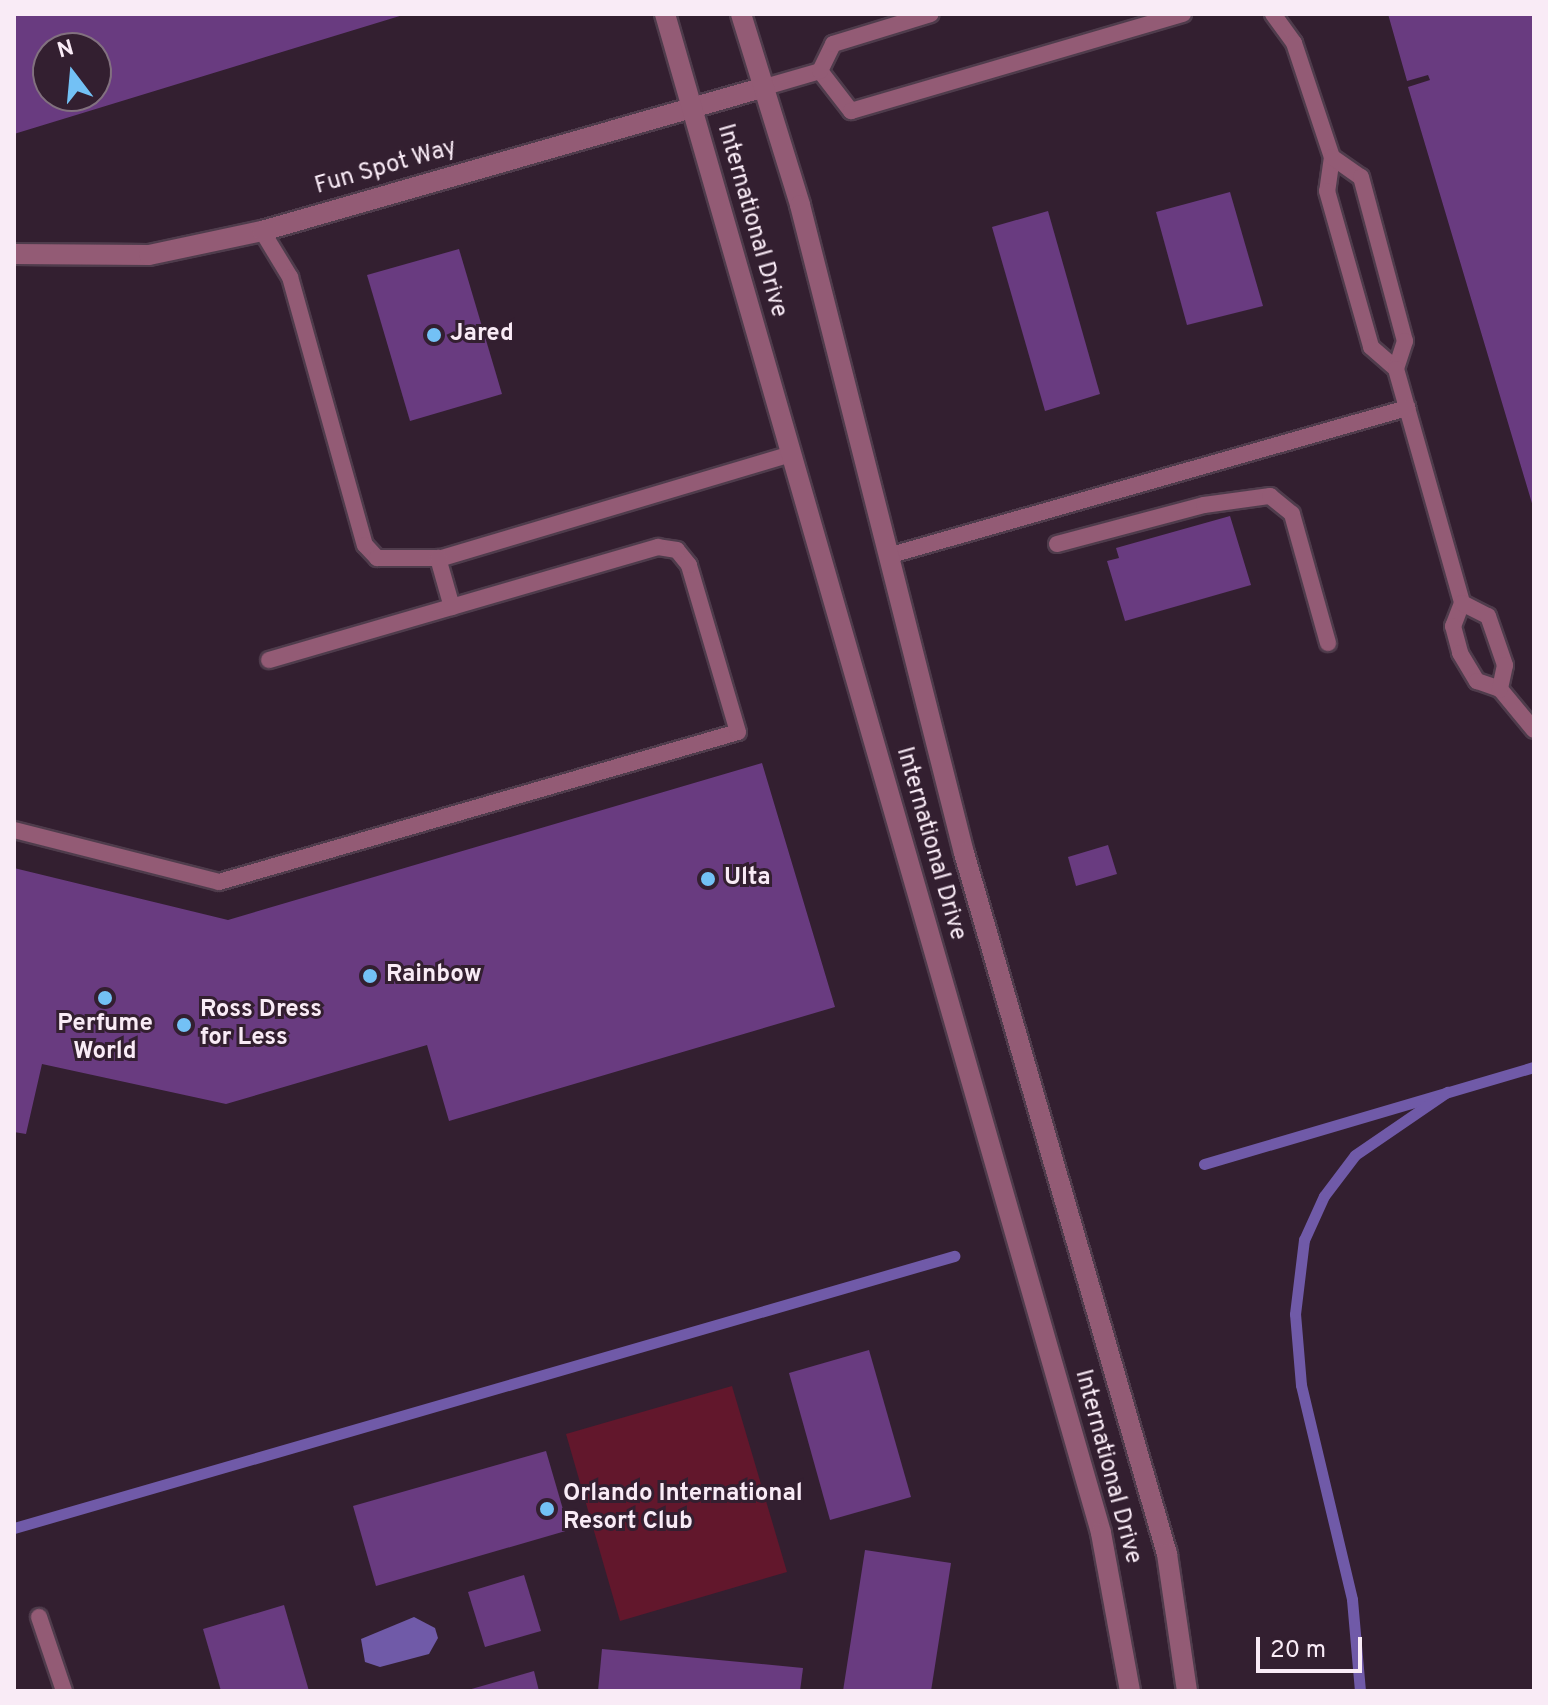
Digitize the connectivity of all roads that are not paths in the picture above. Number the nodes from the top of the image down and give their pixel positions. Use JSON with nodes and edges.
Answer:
{"nodes":[{"id":1,"x":665,"y":14,"type":"edge"},
{"id":2,"x":741,"y":14,"type":"edge"},
{"id":3,"x":931,"y":14,"type":"edge"},
{"id":4,"x":1183,"y":14,"type":"edge"},
{"id":5,"x":1273,"y":14,"type":"edge"},
{"id":6,"x":820,"y":71,"type":"junction"},
{"id":7,"x":765,"y":87,"type":"junction"},
{"id":8,"x":692,"y":107,"type":"junction"},
{"id":9,"x":1332,"y":157,"type":"junction"},
{"id":10,"x":262,"y":231,"type":"junction"},
{"id":11,"x":14,"y":254,"type":"edge"},
{"id":12,"x":1396,"y":369,"type":"junction"},
{"id":13,"x":1407,"y":408,"type":"junction"},
{"id":14,"x":790,"y":454,"type":"junction"},
{"id":15,"x":1057,"y":544,"type":"dead end"},
{"id":16,"x":891,"y":555,"type":"junction"},
{"id":17,"x":438,"y":558,"type":"junction"},
{"id":18,"x":1462,"y":603,"type":"junction"},
{"id":19,"x":452,"y":607,"type":"junction"},
{"id":20,"x":1328,"y":643,"type":"dead end"},
{"id":21,"x":269,"y":660,"type":"dead end"},
{"id":22,"x":1500,"y":689,"type":"junction"},
{"id":23,"x":1534,"y":730,"type":"edge"},
{"id":24,"x":14,"y":830,"type":"edge"},
{"id":25,"x":39,"y":1617,"type":"dead end"},
{"id":26,"x":64,"y":1691,"type":"edge"},
{"id":27,"x":1130,"y":1691,"type":"edge"},
{"id":28,"x":1187,"y":1691,"type":"edge"}],
"edges":[{"from":1,"to":8,"type":"street","name":"International Drive"},
{"from":2,"to":7,"type":"street","name":"International Drive"},
{"from":3,"to":6,"type":"lane"},
{"from":4,"to":6,"type":"lane"},
{"from":5,"to":9,"type":"lane"},
{"from":6,"to":7,"type":"lane"},
{"from":7,"to":8,"type":"street","name":"Fun Spot Way"},
{"from":7,"to":16,"type":"street","name":"International Drive"},
{"from":8,"to":10,"type":"street","name":"Fun Spot Way"},
{"from":8,"to":14,"type":"street","name":"International Drive"},
{"from":9,"to":12,"type":"lane"},
{"from":9,"to":12,"type":"lane"},
{"from":10,"to":11,"type":"street","name":"Fun Spot Way"},
{"from":10,"to":17,"type":"lane"},
{"from":12,"to":13,"type":"lane"},
{"from":13,"to":16,"type":"lane"},
{"from":13,"to":18,"type":"lane"},
{"from":14,"to":17,"type":"lane"},
{"from":14,"to":27,"type":"street","name":"International Drive"},
{"from":15,"to":20,"type":"lane"},
{"from":16,"to":28,"type":"street","name":"International Drive"},
{"from":17,"to":19,"type":"lane"},
{"from":18,"to":22,"type":"lane"},
{"from":18,"to":22,"type":"lane"},
{"from":19,"to":21,"type":"lane"},
{"from":19,"to":24,"type":"lane"},
{"from":22,"to":23,"type":"lane"},
{"from":25,"to":26,"type":"lane"}]}
